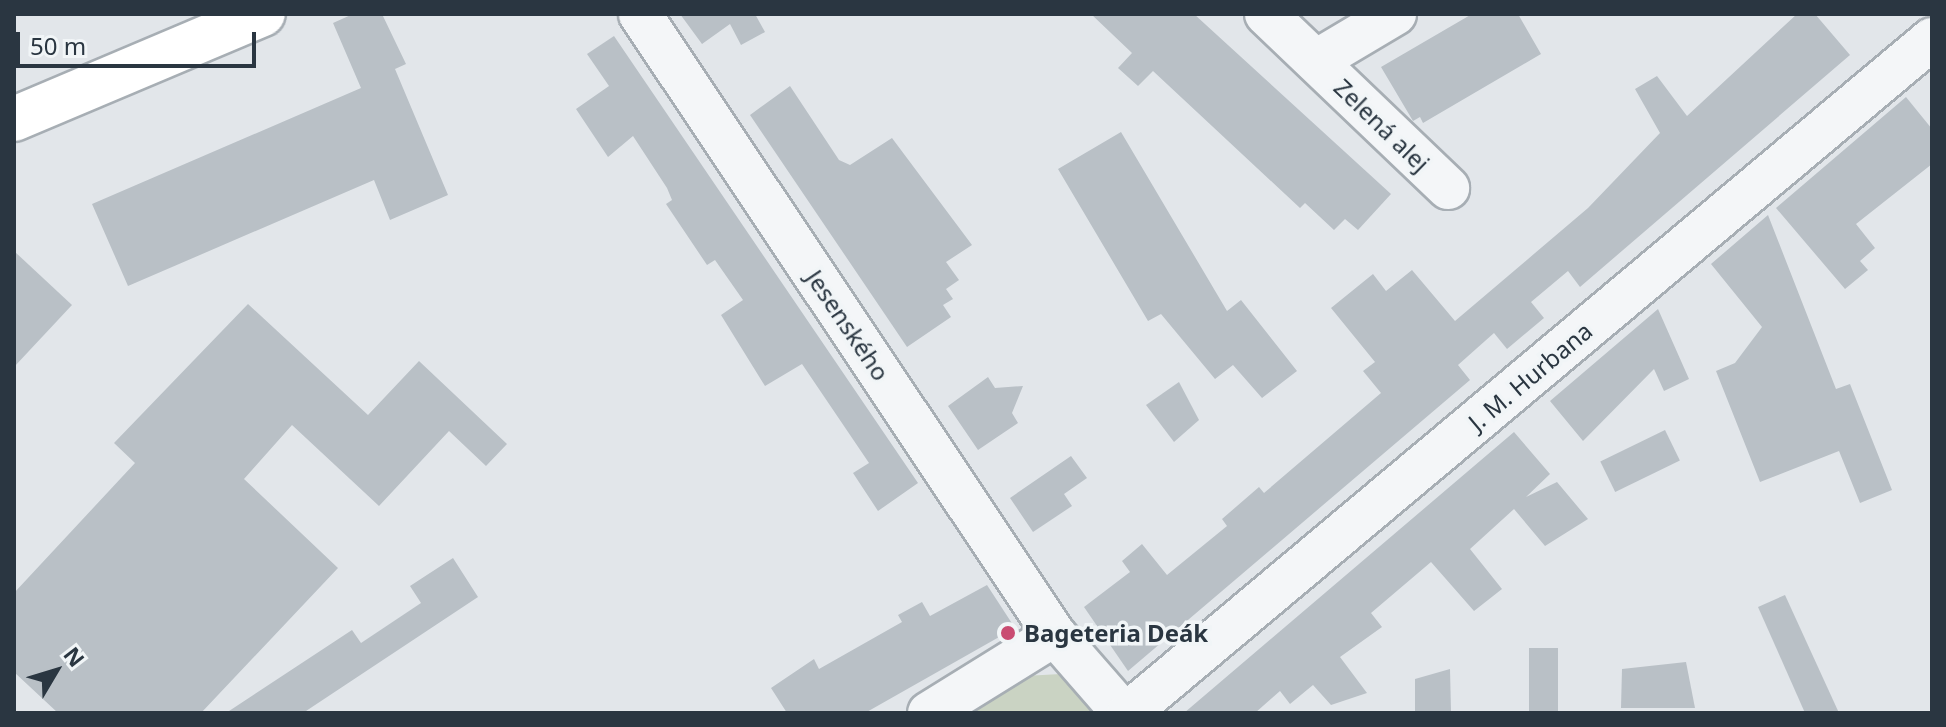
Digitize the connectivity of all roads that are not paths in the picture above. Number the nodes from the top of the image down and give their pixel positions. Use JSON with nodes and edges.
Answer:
{"nodes":[{"id":1,"x":263,"y":14,"type":"edge"},
{"id":2,"x":640,"y":14,"type":"edge"},
{"id":3,"x":1266,"y":14,"type":"edge"},
{"id":4,"x":1395,"y":14,"type":"edge"},
{"id":5,"x":1932,"y":39,"type":"edge"},
{"id":6,"x":1316,"y":61,"type":"junction"},
{"id":7,"x":14,"y":119,"type":"edge"},
{"id":8,"x":1448,"y":188,"type":"dead end"},
{"id":9,"x":1055,"y":635,"type":"junction"},
{"id":10,"x":929,"y":713,"type":"edge"},
{"id":11,"x":1125,"y":713,"type":"edge"}],
"edges":[{"from":1,"to":7,"type":"main road"},
{"from":2,"to":9,"type":"street","name":"Jesenského"},
{"from":3,"to":6,"type":"street","name":"Zelená alej"},
{"from":4,"to":6,"type":"street","name":"Zelená alej"},
{"from":5,"to":11,"type":"street","name":"J. M. Hurbana"},
{"from":6,"to":8,"type":"street","name":"Zelená alej"},
{"from":9,"to":10,"type":"street"},
{"from":9,"to":11,"type":"street","name":"Jesenského"}]}
